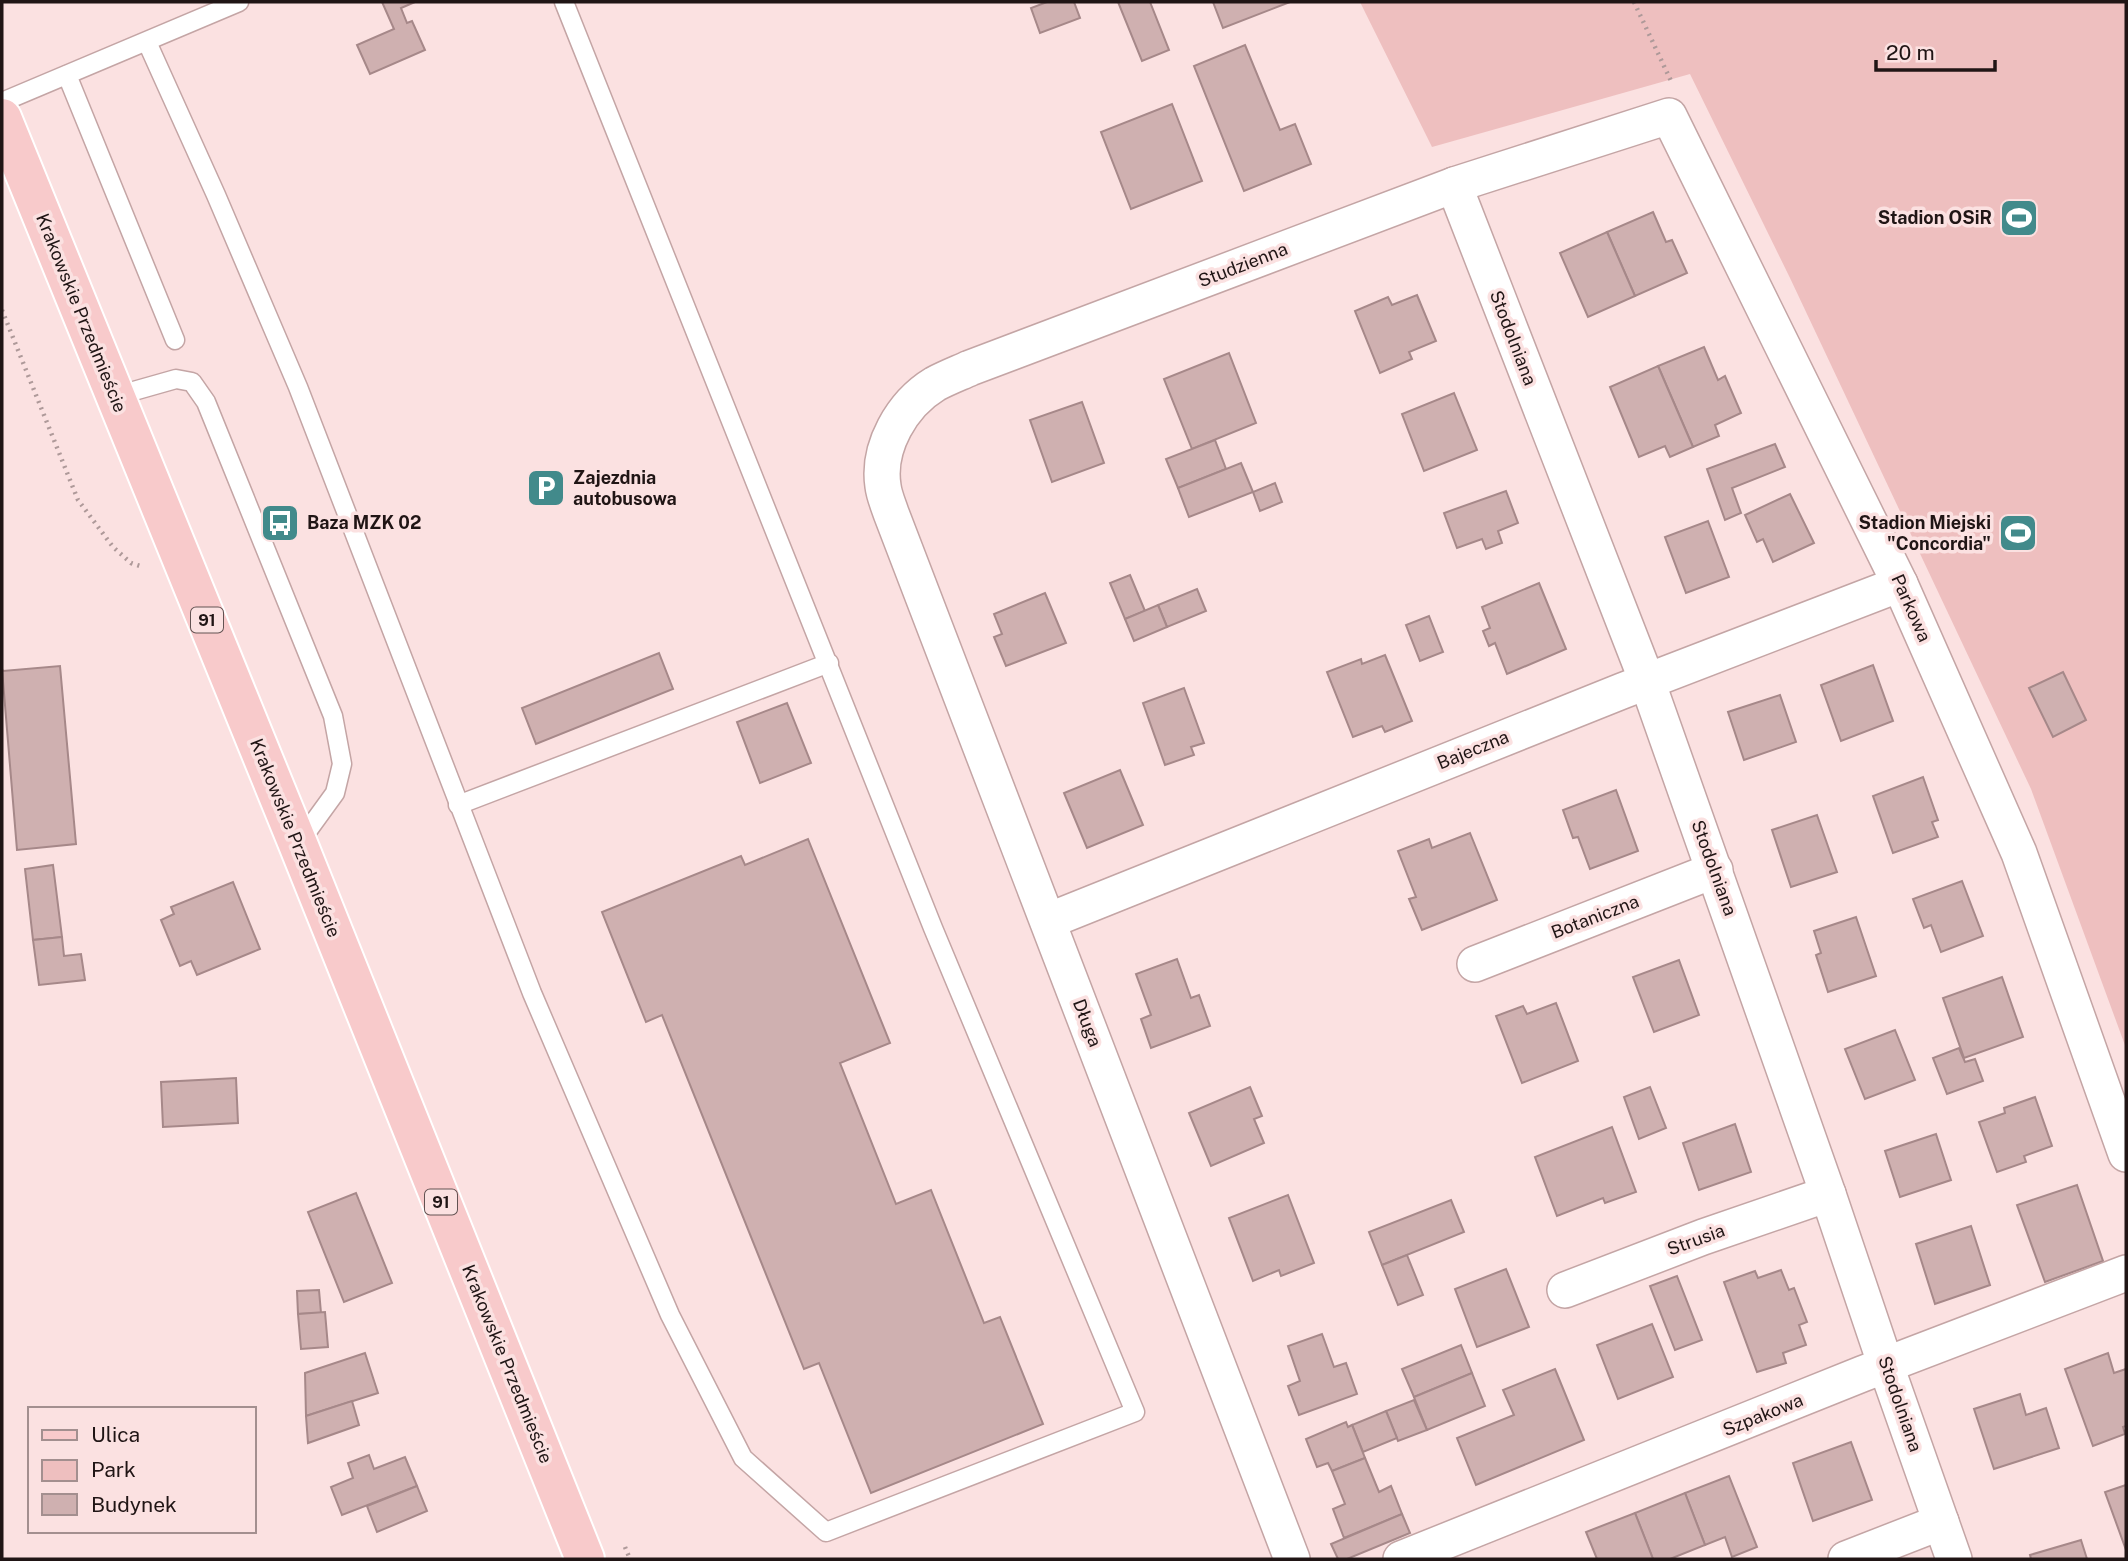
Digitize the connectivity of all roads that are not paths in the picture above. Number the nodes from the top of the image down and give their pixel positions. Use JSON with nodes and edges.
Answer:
{"nodes":[{"id":1,"x":239,"y":2,"type":"edge"},
{"id":2,"x":564,"y":2,"type":"edge"},
{"id":3,"x":147,"y":42,"type":"junction"},
{"id":4,"x":67,"y":75,"type":"junction"},
{"id":5,"x":2,"y":102,"type":"edge"},
{"id":6,"x":1669,"y":117,"type":"joint"},
{"id":7,"x":2,"y":118,"type":"edge"},
{"id":8,"x":1454,"y":185,"type":"junction"},
{"id":9,"x":175,"y":340,"type":"dead end"},
{"id":10,"x":116,"y":396,"type":"junction"},
{"id":11,"x":883,"y":486,"type":"joint"},
{"id":12,"x":1900,"y":584,"type":"junction"},
{"id":13,"x":828,"y":663,"type":"junction"},
{"id":14,"x":1647,"y":681,"type":"junction"},
{"id":15,"x":458,"y":805,"type":"junction"},
{"id":16,"x":298,"y":844,"type":"junction"},
{"id":17,"x":1715,"y":870,"type":"junction"},
{"id":18,"x":1048,"y":921,"type":"junction"},
{"id":19,"x":1475,"y":964,"type":"dead end"},
{"id":20,"x":2126,"y":1154,"type":"edge"},
{"id":21,"x":1828,"y":1194,"type":"junction"},
{"id":22,"x":2126,"y":1273,"type":"edge"},
{"id":23,"x":1565,"y":1290,"type":"dead end"},
{"id":24,"x":1886,"y":1366,"type":"junction"},
{"id":25,"x":1941,"y":1522,"type":"junction"},
{"id":26,"x":586,"y":1559,"type":"edge"},
{"id":27,"x":1292,"y":1559,"type":"edge"},
{"id":28,"x":1401,"y":1559,"type":"edge"},
{"id":29,"x":1846,"y":1559,"type":"edge"},
{"id":30,"x":1954,"y":1559,"type":"edge"}],
"edges":[{"from":1,"to":3,"type":"lane"},
{"from":2,"to":13,"type":"lane"},
{"from":3,"to":4,"type":"lane"},
{"from":3,"to":15,"type":"lane"},
{"from":4,"to":5,"type":"lane"},
{"from":4,"to":9,"type":"lane"},
{"from":6,"to":8,"type":"street","name":"Studzienna"},
{"from":6,"to":12,"type":"street","name":"Parkowa"},
{"from":7,"to":10,"type":"main road","name":"Krakowskie Przedmieście","number":"91"},
{"from":8,"to":11,"type":"street","name":"Studzienna"},
{"from":8,"to":14,"type":"street","name":"Stodolniana"},
{"from":10,"to":16,"type":"main road","name":"Krakowskie Przedmieście","number":"91"},
{"from":10,"to":16,"type":"lane"},
{"from":11,"to":18,"type":"street","name":"Długa"},
{"from":12,"to":14,"type":"street","name":"Bajeczna"},
{"from":12,"to":20,"type":"street","name":"Parkowa"},
{"from":13,"to":15,"type":"lane"},
{"from":13,"to":15,"type":"lane"},
{"from":14,"to":17,"type":"street","name":"Stodolniana"},
{"from":14,"to":18,"type":"street","name":"Bajeczna"},
{"from":16,"to":26,"type":"main road","name":"Krakowskie Przedmieście","number":"91"},
{"from":17,"to":19,"type":"street","name":"Botaniczna"},
{"from":17,"to":21,"type":"street","name":"Stodolniana"},
{"from":18,"to":27,"type":"street","name":"Długa"},
{"from":21,"to":23,"type":"street","name":"Strusia"},
{"from":21,"to":24,"type":"street","name":"Stodolniana"},
{"from":22,"to":24,"type":"street","name":"Szpakowa"},
{"from":24,"to":25,"type":"street","name":"Stodolniana"},
{"from":24,"to":28,"type":"street","name":"Szpakowa"},
{"from":25,"to":29,"type":"street"},
{"from":25,"to":30,"type":"street","name":"Stodolniana"}]}
